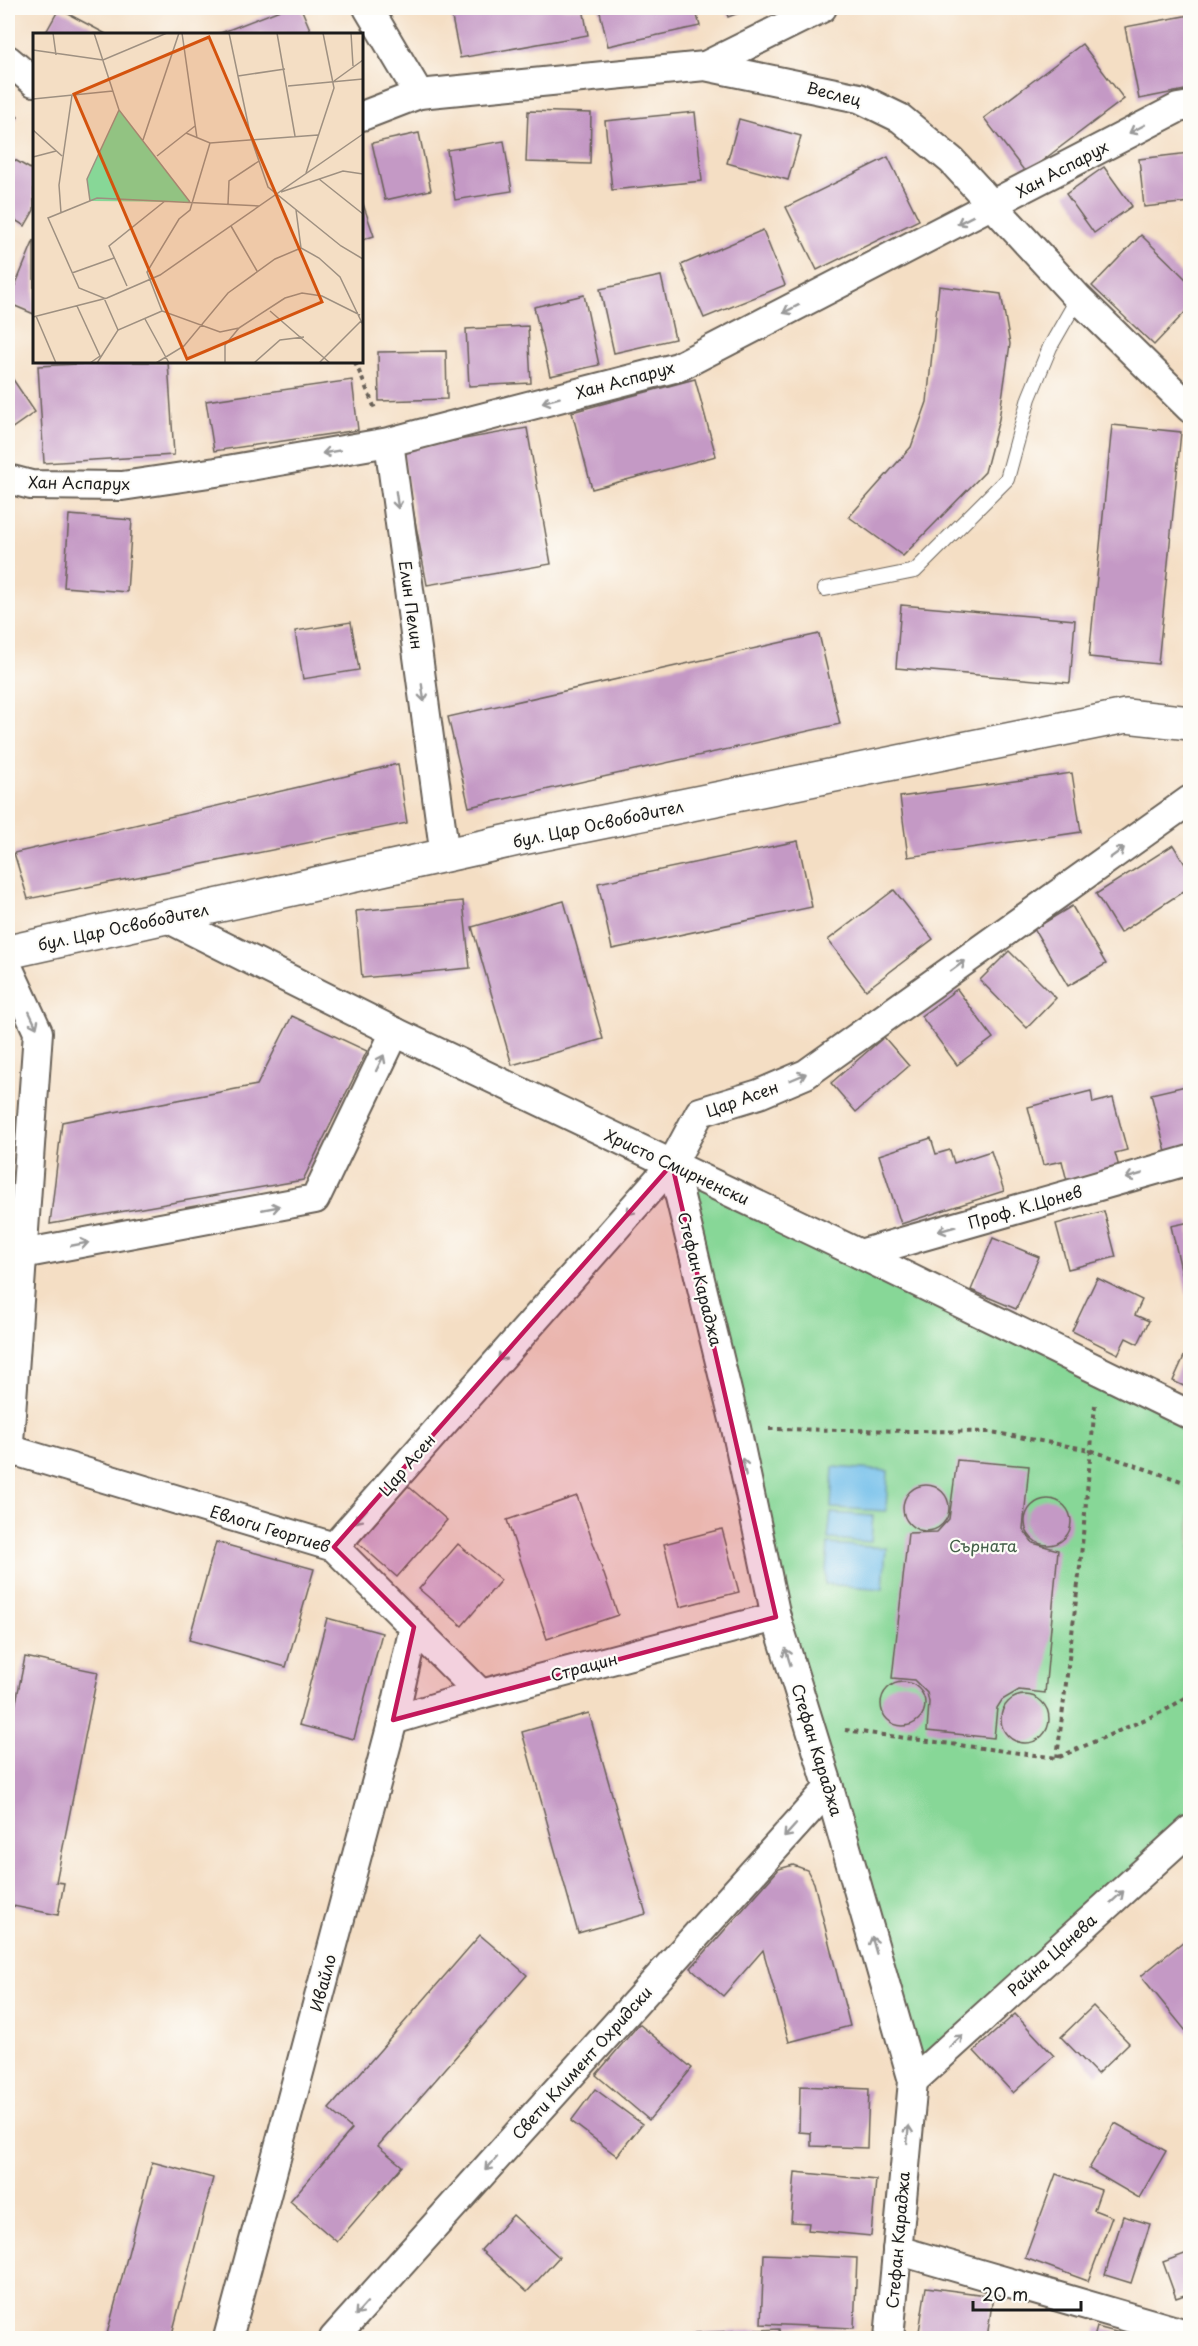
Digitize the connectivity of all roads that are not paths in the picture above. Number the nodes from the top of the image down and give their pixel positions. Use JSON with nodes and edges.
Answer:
{"nodes":[{"id":1,"x":368,"y":8,"type":"edge"},
{"id":2,"x":822,"y":8,"type":"edge"},
{"id":3,"x":8,"y":60,"type":"edge"},
{"id":4,"x":705,"y":66,"type":"junction"},
{"id":5,"x":33,"y":81,"type":"edge"},
{"id":6,"x":419,"y":94,"type":"junction"},
{"id":7,"x":1191,"y":106,"type":"edge"},
{"id":8,"x":363,"y":116,"type":"edge"},
{"id":9,"x":993,"y":205,"type":"junction"},
{"id":10,"x":1078,"y":298,"type":"junction"},
{"id":11,"x":1191,"y":408,"type":"edge"},
{"id":12,"x":389,"y":442,"type":"junction"},
{"id":13,"x":8,"y":479,"type":"edge"},
{"id":14,"x":825,"y":590,"type":"dead end"},
{"id":15,"x":1191,"y":723,"type":"edge"},
{"id":16,"x":1191,"y":800,"type":"edge"},
{"id":17,"x":445,"y":856,"type":"junction"},
{"id":18,"x":165,"y":917,"type":"junction"},
{"id":19,"x":8,"y":952,"type":"edge"},
{"id":20,"x":8,"y":967,"type":"edge"},
{"id":21,"x":395,"y":1032,"type":"junction"},
{"id":22,"x":1191,"y":1160,"type":"edge"},
{"id":23,"x":672,"y":1164,"type":"junction"},
{"id":24,"x":22,"y":1254,"type":"junction"},
{"id":25,"x":860,"y":1254,"type":"junction"},
{"id":26,"x":1191,"y":1415,"type":"edge"},
{"id":27,"x":8,"y":1452,"type":"edge"},
{"id":28,"x":334,"y":1547,"type":"junction"},
{"id":29,"x":776,"y":1617,"type":"junction"},
{"id":30,"x":414,"y":1627,"type":"junction"},
{"id":31,"x":481,"y":1694,"type":"junction"},
{"id":32,"x":393,"y":1720,"type":"junction"},
{"id":33,"x":829,"y":1788,"type":"junction"},
{"id":34,"x":1191,"y":1830,"type":"edge"},
{"id":35,"x":913,"y":2081,"type":"junction"},
{"id":36,"x":897,"y":2250,"type":"junction"},
{"id":37,"x":1191,"y":2335,"type":"edge"},
{"id":38,"x":228,"y":2338,"type":"edge"},
{"id":39,"x":334,"y":2338,"type":"edge"},
{"id":40,"x":889,"y":2338,"type":"edge"}],
"edges":[{"from":1,"to":6,"type":"street"},
{"from":2,"to":4,"type":"street"},
{"from":3,"to":5,"type":"street"},
{"from":4,"to":6,"type":"street","name":"Веслец"},
{"from":4,"to":9,"type":"street","name":"Веслец"},
{"from":6,"to":8,"type":"street","name":"Веслец"},
{"from":7,"to":9,"type":"street","name":"Хан Аспарух","one_way":true},
{"from":9,"to":10,"type":"street","name":"Веслец"},
{"from":9,"to":12,"type":"street","name":"Хан Аспарух","one_way":true},
{"from":10,"to":11,"type":"street","name":"Веслец"},
{"from":10,"to":14,"type":"lane"},
{"from":12,"to":13,"type":"street","name":"Хан Аспарух","one_way":true},
{"from":12,"to":17,"type":"street","name":"Елин Пелин","one_way":true},
{"from":15,"to":17,"type":"main road","name":"бул. Цар Освободител"},
{"from":23,"to":16,"type":"street","name":"Цар Асен","one_way":true},
{"from":17,"to":18,"type":"main road","name":"бул. Цар Освободител"},
{"from":18,"to":19,"type":"main road","name":"бул. Цар Освободител"},
{"from":18,"to":21,"type":"street","name":"Христо Смирненски"},
{"from":20,"to":24,"type":"street","one_way":true},
{"from":21,"to":23,"type":"street","name":"Христо Смирненски"},
{"from":24,"to":21,"type":"street","one_way":true},
{"from":22,"to":25,"type":"street","name":"Проф. К.Цонев","one_way":true},
{"from":23,"to":25,"type":"street","name":"Христо Смирненски"},
{"from":23,"to":28,"type":"street","name":"Цар Асен","one_way":true},
{"from":29,"to":23,"type":"street","name":"Стефан Караджа","one_way":true},
{"from":24,"to":27,"type":"street"},
{"from":25,"to":26,"type":"street","name":"Христо Смирненски"},
{"from":27,"to":28,"type":"street","name":"Евлоги Георгиев"},
{"from":28,"to":30,"type":"street","name":"Евлоги Георгиев"},
{"from":29,"to":31,"type":"street","name":"Страцин"},
{"from":33,"to":29,"type":"street","name":"Стефан Караджа","one_way":true},
{"from":30,"to":31,"type":"street","name":"Евлоги Георгиев"},
{"from":30,"to":32,"type":"street","name":"Ивайло"},
{"from":31,"to":32,"type":"street","name":"Страцин"},
{"from":32,"to":38,"type":"street","name":"Ивайло"},
{"from":35,"to":33,"type":"street","name":"Стефан Караджа","one_way":true},
{"from":33,"to":39,"type":"street","name":"Свети Климент Охридски","one_way":true},
{"from":35,"to":34,"type":"street","name":"Райна Цанева","one_way":true},
{"from":36,"to":35,"type":"street","name":"Стефан Караджа","one_way":true},
{"from":36,"to":37,"type":"street"},
{"from":36,"to":40,"type":"street","name":"Стефан Караджа"}]}
